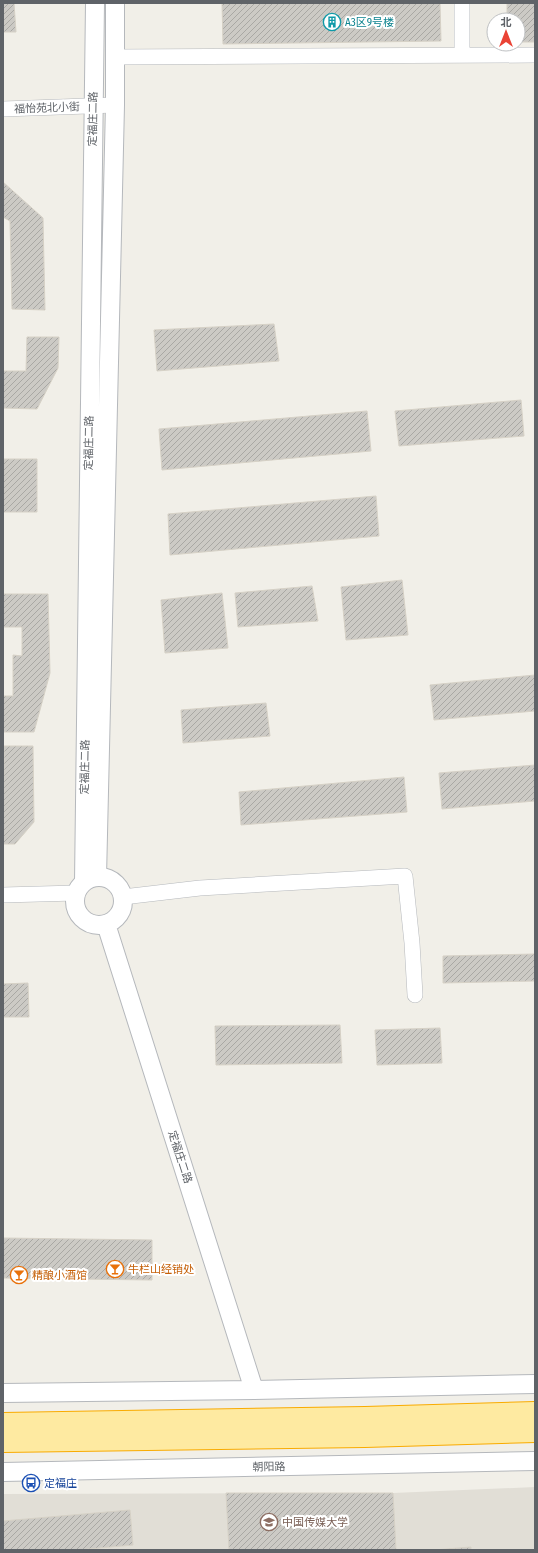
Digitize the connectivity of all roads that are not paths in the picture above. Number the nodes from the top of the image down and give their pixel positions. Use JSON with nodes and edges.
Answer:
{"nodes":[{"id":1,"x":95,"y":3,"type":"edge"},
{"id":2,"x":115,"y":3,"type":"edge"},
{"id":3,"x":462,"y":3,"type":"edge"},
{"id":4,"x":462,"y":55,"type":"junction"},
{"id":5,"x":535,"y":55,"type":"edge"},
{"id":6,"x":115,"y":56,"type":"junction"},
{"id":7,"x":115,"y":105,"type":"junction"},
{"id":8,"x":93,"y":106,"type":"junction"},
{"id":9,"x":3,"y":109,"type":"edge"},
{"id":10,"x":86,"y":884,"type":"junction"},
{"id":11,"x":3,"y":895,"type":"edge"},
{"id":12,"x":123,"y":897,"type":"junction"},
{"id":13,"x":106,"y":924,"type":"junction"},
{"id":14,"x":415,"y":995,"type":"dead end"},
{"id":15,"x":535,"y":1384,"type":"edge"},
{"id":16,"x":254,"y":1390,"type":"junction"},
{"id":17,"x":3,"y":1393,"type":"edge"},
{"id":18,"x":535,"y":1413,"type":"edge"},
{"id":19,"x":3,"y":1424,"type":"edge"},
{"id":20,"x":535,"y":1431,"type":"edge"},
{"id":21,"x":3,"y":1441,"type":"edge"},
{"id":22,"x":535,"y":1461,"type":"edge"},
{"id":23,"x":3,"y":1472,"type":"edge"}],
"edges":[{"from":1,"to":8,"type":"street","name":"定福庄二路"},
{"from":2,"to":6,"type":"street","name":"定福庄二路"},
{"from":3,"to":4,"type":"street"},
{"from":4,"to":5,"type":"street"},
{"from":4,"to":6,"type":"street"},
{"from":6,"to":7,"type":"street","name":"定福庄二路"},
{"from":7,"to":8,"type":"street","name":"福怡苑北小街"},
{"from":7,"to":10,"type":"street","name":"定福庄二路"},
{"from":8,"to":9,"type":"street","name":"福怡苑北小街"},
{"from":8,"to":10,"type":"street","name":"定福庄二路"},
{"from":10,"to":11,"type":"street"},
{"from":10,"to":12,"type":"street"},
{"from":10,"to":13,"type":"street","name":"定福庄二路"},
{"from":12,"to":13,"type":"street"},
{"from":12,"to":14,"type":"street"},
{"from":13,"to":16,"type":"street","name":"定福庄二路"},
{"from":15,"to":16,"type":"street"},
{"from":16,"to":17,"type":"street"},
{"from":18,"to":19,"type":"highway"},
{"from":20,"to":21,"type":"highway"},
{"from":22,"to":23,"type":"street","name":"朝阳路"}]}
